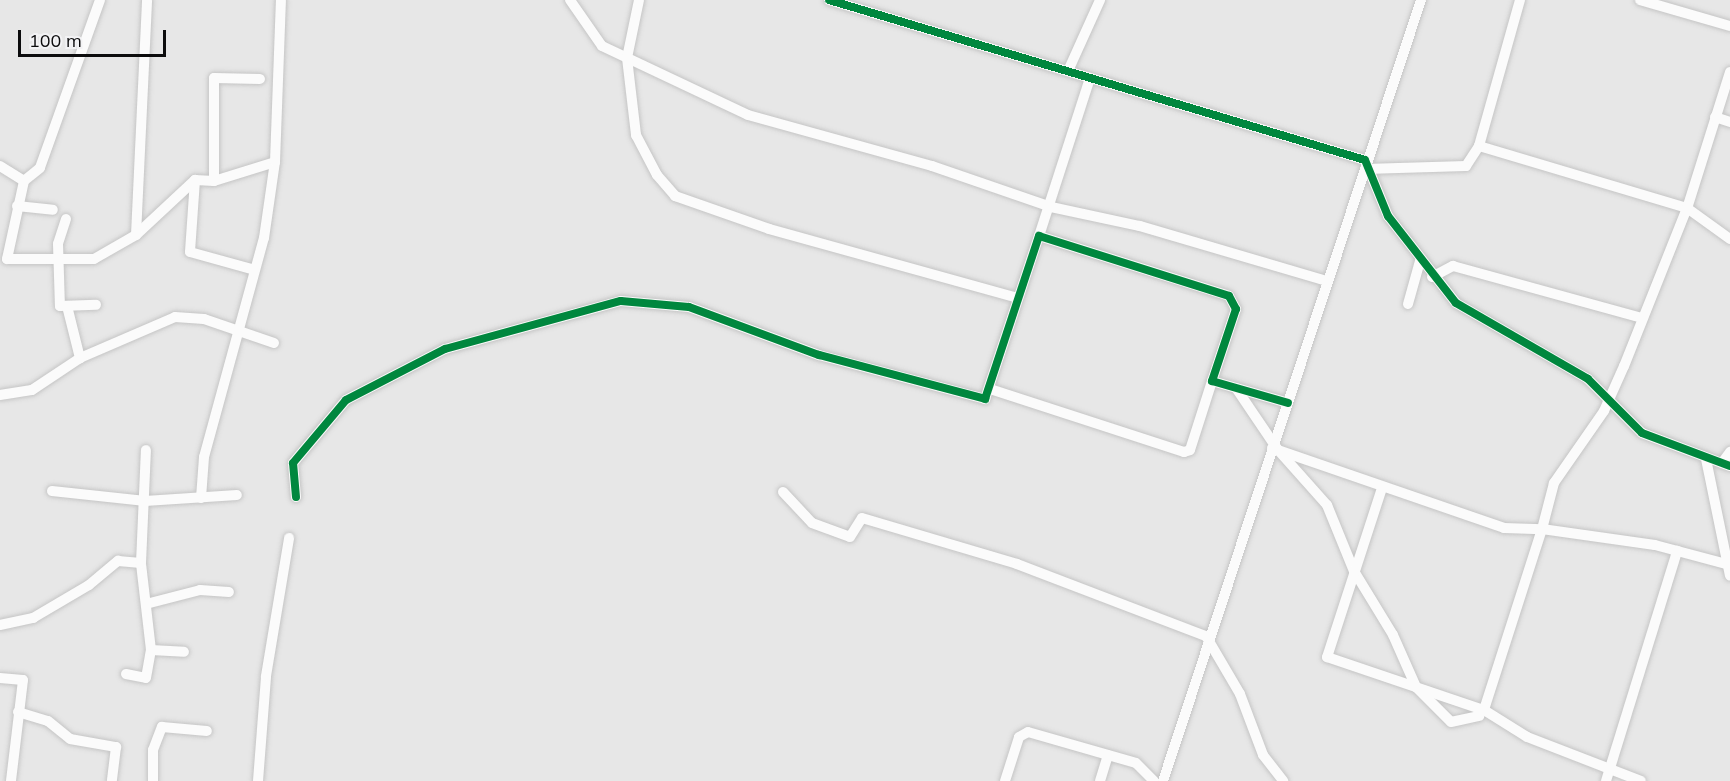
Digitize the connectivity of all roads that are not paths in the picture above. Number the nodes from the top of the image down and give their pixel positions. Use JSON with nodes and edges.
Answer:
{"nodes":[{"id":1,"x":100,"y":0,"type":"edge"},
{"id":2,"x":147,"y":0,"type":"edge"},
{"id":3,"x":281,"y":0,"type":"edge"},
{"id":4,"x":570,"y":0,"type":"edge"},
{"id":5,"x":639,"y":0,"type":"edge"},
{"id":6,"x":829,"y":0,"type":"edge"},
{"id":7,"x":1100,"y":0,"type":"edge"},
{"id":8,"x":1421,"y":0,"type":"edge"},
{"id":9,"x":1520,"y":0,"type":"edge"},
{"id":10,"x":1640,"y":0,"type":"edge"},
{"id":11,"x":1730,"y":26,"type":"edge"},
{"id":12,"x":627,"y":58,"type":"junction"},
{"id":13,"x":1068,"y":71,"type":"junction"},
{"id":14,"x":1730,"y":72,"type":"edge"},
{"id":15,"x":1090,"y":78,"type":"junction"},
{"id":16,"x":260,"y":79,"type":"dead end"},
{"id":17,"x":1715,"y":117,"type":"junction"},
{"id":18,"x":1730,"y":122,"type":"edge"},
{"id":19,"x":1479,"y":146,"type":"junction"},
{"id":20,"x":275,"y":162,"type":"junction"},
{"id":21,"x":1365,"y":165,"type":"junction"},
{"id":22,"x":0,"y":166,"type":"edge"},
{"id":23,"x":195,"y":180,"type":"junction"},
{"id":24,"x":24,"y":181,"type":"junction"},
{"id":25,"x":214,"y":181,"type":"junction"},
{"id":26,"x":17,"y":206,"type":"junction"},
{"id":27,"x":1051,"y":207,"type":"junction"},
{"id":28,"x":1687,"y":208,"type":"junction"},
{"id":29,"x":52,"y":210,"type":"dead end"},
{"id":30,"x":66,"y":219,"type":"dead end"},
{"id":31,"x":136,"y":235,"type":"junction"},
{"id":32,"x":1039,"y":236,"type":"junction"},
{"id":33,"x":1730,"y":239,"type":"edge"},
{"id":34,"x":58,"y":259,"type":"junction"},
{"id":35,"x":1420,"y":261,"type":"junction"},
{"id":36,"x":255,"y":270,"type":"junction"},
{"id":37,"x":1432,"y":277,"type":"junction"},
{"id":38,"x":1327,"y":281,"type":"junction"},
{"id":39,"x":1017,"y":298,"type":"junction"},
{"id":40,"x":1408,"y":304,"type":"dead end"},
{"id":41,"x":96,"y":305,"type":"dead end"},
{"id":42,"x":67,"y":306,"type":"junction"},
{"id":43,"x":1642,"y":318,"type":"junction"},
{"id":44,"x":238,"y":328,"type":"junction"},
{"id":45,"x":274,"y":343,"type":"dead end"},
{"id":46,"x":80,"y":358,"type":"junction"},
{"id":47,"x":1212,"y":381,"type":"junction"},
{"id":48,"x":1236,"y":388,"type":"junction"},
{"id":49,"x":990,"y":389,"type":"junction"},
{"id":50,"x":0,"y":395,"type":"edge"},
{"id":51,"x":1610,"y":399,"type":"junction"},
{"id":52,"x":1288,"y":403,"type":"junction"},
{"id":53,"x":1275,"y":446,"type":"junction"},
{"id":54,"x":146,"y":450,"type":"dead end"},
{"id":55,"x":1730,"y":452,"type":"edge"},
{"id":56,"x":1706,"y":459,"type":"junction"},
{"id":57,"x":1726,"y":464,"type":"edge"},
{"id":58,"x":1382,"y":488,"type":"junction"},
{"id":59,"x":52,"y":491,"type":"dead end"},
{"id":60,"x":783,"y":492,"type":"dead end"},
{"id":61,"x":237,"y":495,"type":"dead end"},
{"id":62,"x":296,"y":497,"type":"dead end"},
{"id":63,"x":201,"y":498,"type":"junction"},
{"id":64,"x":145,"y":501,"type":"junction"},
{"id":65,"x":1542,"y":529,"type":"junction"},
{"id":66,"x":289,"y":538,"type":"dead end"},
{"id":67,"x":1677,"y":551,"type":"junction"},
{"id":68,"x":141,"y":563,"type":"junction"},
{"id":69,"x":1729,"y":564,"type":"edge"},
{"id":70,"x":1354,"y":571,"type":"junction"},
{"id":71,"x":1730,"y":576,"type":"edge"},
{"id":72,"x":229,"y":592,"type":"dead end"},
{"id":73,"x":146,"y":604,"type":"junction"},
{"id":74,"x":0,"y":625,"type":"edge"},
{"id":75,"x":1206,"y":636,"type":"junction"},
{"id":76,"x":151,"y":650,"type":"junction"},
{"id":77,"x":184,"y":652,"type":"dead end"},
{"id":78,"x":126,"y":674,"type":"dead end"},
{"id":79,"x":0,"y":678,"type":"edge"},
{"id":80,"x":1416,"y":687,"type":"junction"},
{"id":81,"x":18,"y":712,"type":"junction"},
{"id":82,"x":1481,"y":713,"type":"junction"},
{"id":83,"x":207,"y":731,"type":"dead end"},
{"id":84,"x":1108,"y":755,"type":"junction"},
{"id":85,"x":1610,"y":768,"type":"junction"},
{"id":86,"x":11,"y":781,"type":"edge"},
{"id":87,"x":112,"y":781,"type":"edge"},
{"id":88,"x":153,"y":781,"type":"edge"},
{"id":89,"x":258,"y":781,"type":"edge"},
{"id":90,"x":1005,"y":781,"type":"edge"},
{"id":91,"x":1100,"y":781,"type":"edge"},
{"id":92,"x":1154,"y":781,"type":"edge"},
{"id":93,"x":1163,"y":781,"type":"edge"},
{"id":94,"x":1283,"y":781,"type":"edge"},
{"id":95,"x":1606,"y":781,"type":"edge"},
{"id":96,"x":1641,"y":781,"type":"edge"}],
"edges":[{"from":1,"to":24,"type":"street"},
{"from":2,"to":31,"type":"street"},
{"from":3,"to":20,"type":"street"},
{"from":4,"to":12,"type":"street"},
{"from":5,"to":12,"type":"street"},
{"from":6,"to":13,"type":"street"},
{"from":7,"to":13,"type":"street"},
{"from":8,"to":21,"type":"street"},
{"from":9,"to":19,"type":"street"},
{"from":10,"to":11,"type":"street"},
{"from":12,"to":27,"type":"street"},
{"from":12,"to":39,"type":"street"},
{"from":13,"to":15,"type":"street"},
{"from":14,"to":17,"type":"street"},
{"from":15,"to":21,"type":"street"},
{"from":15,"to":27,"type":"street"},
{"from":16,"to":25,"type":"street"},
{"from":17,"to":18,"type":"street"},
{"from":17,"to":28,"type":"street"},
{"from":19,"to":21,"type":"street"},
{"from":19,"to":28,"type":"street"},
{"from":20,"to":25,"type":"street"},
{"from":20,"to":36,"type":"street"},
{"from":21,"to":35,"type":"street"},
{"from":21,"to":38,"type":"street"},
{"from":22,"to":24,"type":"street"},
{"from":23,"to":25,"type":"street"},
{"from":23,"to":31,"type":"street"},
{"from":23,"to":36,"type":"street"},
{"from":24,"to":26,"type":"street"},
{"from":26,"to":29,"type":"street"},
{"from":26,"to":34,"type":"street"},
{"from":27,"to":32,"type":"street"},
{"from":27,"to":38,"type":"street"},
{"from":28,"to":33,"type":"street"},
{"from":28,"to":43,"type":"street"},
{"from":30,"to":34,"type":"street"},
{"from":31,"to":34,"type":"street"},
{"from":32,"to":39,"type":"street"},
{"from":32,"to":47,"type":"street"},
{"from":34,"to":42,"type":"street"},
{"from":35,"to":37,"type":"street"},
{"from":35,"to":40,"type":"street"},
{"from":36,"to":44,"type":"street"},
{"from":37,"to":43,"type":"street"},
{"from":37,"to":51,"type":"street"},
{"from":38,"to":52,"type":"street"},
{"from":39,"to":49,"type":"street"},
{"from":41,"to":42,"type":"street"},
{"from":42,"to":46,"type":"street"},
{"from":43,"to":51,"type":"street"},
{"from":44,"to":45,"type":"street"},
{"from":44,"to":46,"type":"street"},
{"from":44,"to":63,"type":"street"},
{"from":46,"to":50,"type":"street"},
{"from":47,"to":48,"type":"street"},
{"from":47,"to":49,"type":"street"},
{"from":48,"to":52,"type":"street"},
{"from":48,"to":53,"type":"street"},
{"from":49,"to":62,"type":"street"},
{"from":51,"to":56,"type":"street"},
{"from":51,"to":65,"type":"street"},
{"from":52,"to":53,"type":"street"},
{"from":53,"to":58,"type":"street"},
{"from":53,"to":70,"type":"street"},
{"from":53,"to":75,"type":"street"},
{"from":54,"to":64,"type":"street"},
{"from":55,"to":57,"type":"street"},
{"from":56,"to":57,"type":"street"},
{"from":56,"to":69,"type":"street"},
{"from":58,"to":65,"type":"street"},
{"from":58,"to":70,"type":"street"},
{"from":59,"to":64,"type":"street"},
{"from":60,"to":75,"type":"street"},
{"from":61,"to":63,"type":"street"},
{"from":63,"to":64,"type":"street"},
{"from":64,"to":68,"type":"street"},
{"from":65,"to":67,"type":"street"},
{"from":65,"to":82,"type":"street"},
{"from":66,"to":89,"type":"street"},
{"from":67,"to":69,"type":"street"},
{"from":67,"to":85,"type":"street"},
{"from":68,"to":73,"type":"street"},
{"from":68,"to":74,"type":"street"},
{"from":69,"to":71,"type":"street"},
{"from":70,"to":80,"type":"street"},
{"from":70,"to":80,"type":"street"},
{"from":72,"to":73,"type":"street"},
{"from":73,"to":76,"type":"street"},
{"from":75,"to":93,"type":"street"},
{"from":75,"to":94,"type":"street"},
{"from":76,"to":77,"type":"street"},
{"from":76,"to":78,"type":"street"},
{"from":79,"to":81,"type":"street"},
{"from":80,"to":82,"type":"street"},
{"from":80,"to":82,"type":"street"},
{"from":81,"to":86,"type":"street"},
{"from":81,"to":87,"type":"street"},
{"from":82,"to":85,"type":"street"},
{"from":83,"to":88,"type":"street"},
{"from":84,"to":90,"type":"street"},
{"from":84,"to":91,"type":"street"},
{"from":84,"to":92,"type":"street"},
{"from":85,"to":95,"type":"street"},
{"from":85,"to":96,"type":"street"}]}
